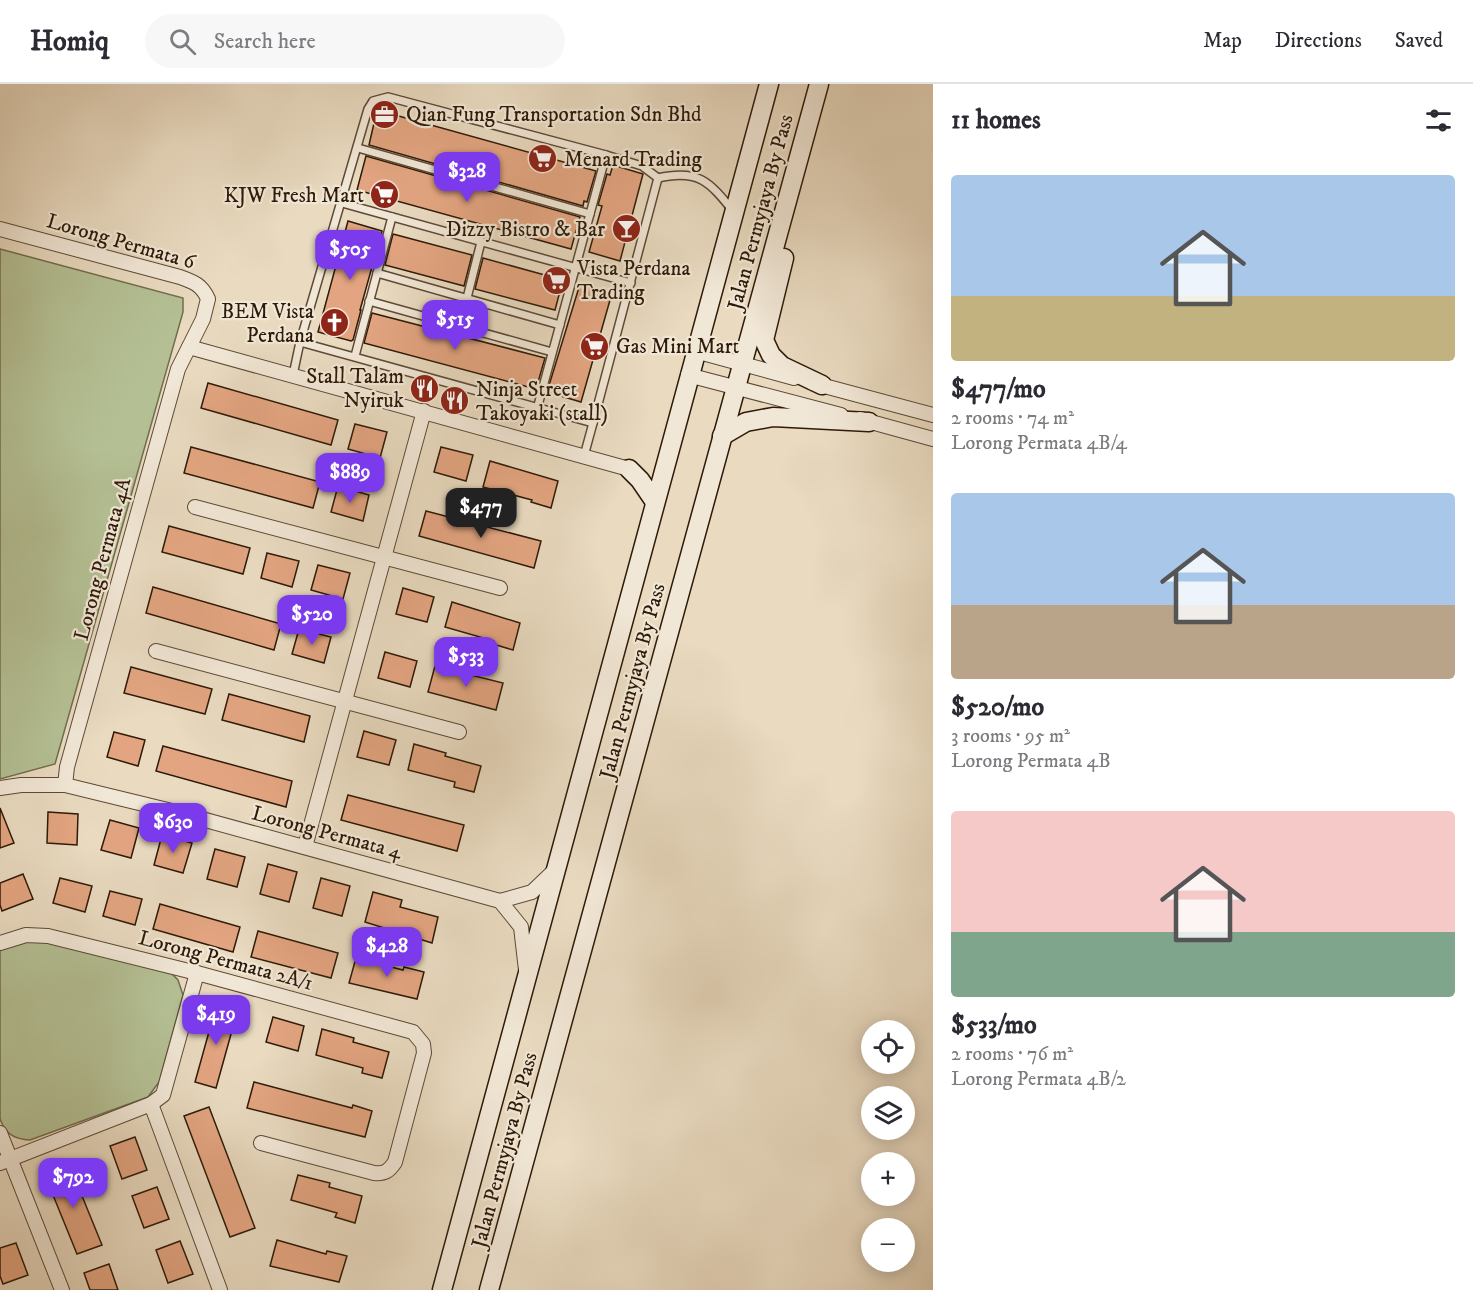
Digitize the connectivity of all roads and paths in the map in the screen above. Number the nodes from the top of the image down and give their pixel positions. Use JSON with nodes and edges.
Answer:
{"nodes":[{"id":1,"x":769,"y":84,"type":"edge"},
{"id":2,"x":819,"y":84,"type":"edge"},
{"id":3,"x":358,"y":148,"type":"junction"},
{"id":4,"x":606,"y":155,"type":"junction"},
{"id":5,"x":658,"y":178,"type":"junction"},
{"id":6,"x":789,"y":195,"type":"junction"},
{"id":7,"x":342,"y":203,"type":"junction"},
{"id":8,"x":734,"y":213,"type":"junction"},
{"id":9,"x":590,"y":214,"type":"junction"},
{"id":10,"x":392,"y":217,"type":"junction"},
{"id":11,"x":0,"y":229,"type":"edge"},
{"id":12,"x":481,"y":242,"type":"junction"},
{"id":13,"x":576,"y":268,"type":"junction"},
{"id":14,"x":377,"y":273,"type":"junction"},
{"id":15,"x":631,"y":283,"type":"junction"},
{"id":16,"x":466,"y":298,"type":"junction"},
{"id":17,"x":369,"y":301,"type":"junction"},
{"id":18,"x":560,"y":325,"type":"junction"},
{"id":19,"x":300,"y":342,"type":"junction"},
{"id":20,"x":189,"y":347,"type":"junction"},
{"id":21,"x":695,"y":351,"type":"junction"},
{"id":22,"x":552,"y":352,"type":"junction"},
{"id":23,"x":355,"y":356,"type":"junction"},
{"id":24,"x":741,"y":364,"type":"junction"},
{"id":25,"x":293,"y":375,"type":"junction"},
{"id":26,"x":688,"y":375,"type":"junction"},
{"id":27,"x":822,"y":385,"type":"junction"},
{"id":28,"x":735,"y":388,"type":"junction"},
{"id":29,"x":537,"y":409,"type":"junction"},
{"id":30,"x":424,"y":411,"type":"junction"},
{"id":31,"x":933,"y":415,"type":"edge"},
{"id":32,"x":869,"y":422,"type":"junction"},
{"id":33,"x":593,"y":423,"type":"junction"},
{"id":34,"x":722,"y":436,"type":"junction"},
{"id":35,"x":933,"y":439,"type":"edge"},
{"id":36,"x":584,"y":456,"type":"junction"},
{"id":37,"x":629,"y":470,"type":"joint"},
{"id":38,"x":655,"y":502,"type":"junction"},
{"id":39,"x":195,"y":507,"type":"dead end"},
{"id":40,"x":383,"y":557,"type":"junction"},
{"id":41,"x":500,"y":588,"type":"dead end"},
{"id":42,"x":156,"y":651,"type":"dead end"},
{"id":43,"x":344,"y":702,"type":"junction"},
{"id":44,"x":459,"y":732,"type":"dead end"},
{"id":45,"x":65,"y":785,"type":"junction"},
{"id":46,"x":0,"y":788,"type":"edge"},
{"id":47,"x":305,"y":847,"type":"junction"},
{"id":48,"x":556,"y":869,"type":"junction"},
{"id":49,"x":500,"y":902,"type":"junction"},
{"id":50,"x":0,"y":943,"type":"edge"},
{"id":51,"x":197,"y":973,"type":"junction"},
{"id":52,"x":527,"y":975,"type":"junction"},
{"id":53,"x":151,"y":1104,"type":"junction"},
{"id":54,"x":0,"y":1133,"type":"edge"},
{"id":55,"x":261,"y":1143,"type":"dead end"},
{"id":56,"x":5,"y":1161,"type":"edge"},
{"id":57,"x":62,"y":1290,"type":"edge"},
{"id":58,"x":220,"y":1290,"type":"edge"},
{"id":59,"x":442,"y":1290,"type":"edge"},
{"id":60,"x":489,"y":1290,"type":"edge"}],
"edges":[{"from":1,"to":8,"type":"main road","name":"Jalan Permyjaya By Pass"},
{"from":2,"to":6,"type":"main road","name":"Jalan Permyjaya By Pass"},
{"from":3,"to":4,"type":"lane"},
{"from":3,"to":7,"type":"lane"},
{"from":3,"to":9,"type":"lane"},
{"from":4,"to":5,"type":"lane"},
{"from":4,"to":9,"type":"lane"},
{"from":5,"to":8,"type":"lane"},
{"from":5,"to":15,"type":"lane"},
{"from":6,"to":24,"type":"main road","name":"Jalan Permyjaya By Pass"},
{"from":6,"to":27,"type":"main road"},
{"from":7,"to":10,"type":"lane"},
{"from":7,"to":19,"type":"lane"},
{"from":8,"to":21,"type":"main road","name":"Jalan Permyjaya By Pass"},
{"from":9,"to":13,"type":"lane"},
{"from":10,"to":12,"type":"lane"},
{"from":10,"to":14,"type":"lane"},
{"from":11,"to":20,"type":"street","name":"Lorong Permata 6"},
{"from":12,"to":13,"type":"lane"},
{"from":12,"to":16,"type":"lane"},
{"from":13,"to":15,"type":"lane"},
{"from":13,"to":18,"type":"lane"},
{"from":14,"to":16,"type":"lane"},
{"from":14,"to":17,"type":"lane"},
{"from":15,"to":33,"type":"lane"},
{"from":16,"to":18,"type":"lane"},
{"from":17,"to":22,"type":"lane"},
{"from":17,"to":23,"type":"lane"},
{"from":18,"to":22,"type":"lane"},
{"from":19,"to":23,"type":"lane"},
{"from":19,"to":25,"type":"lane"},
{"from":20,"to":25,"type":"street"},
{"from":20,"to":45,"type":"street","name":"Lorong Permata 4A"},
{"from":21,"to":24,"type":"street"},
{"from":21,"to":26,"type":"main road","name":"Jalan Permyjaya By Pass"},
{"from":22,"to":29,"type":"lane"},
{"from":23,"to":29,"type":"lane"},
{"from":24,"to":27,"type":"street"},
{"from":24,"to":28,"type":"main road","name":"Jalan Permyjaya By Pass"},
{"from":25,"to":30,"type":"street"},
{"from":26,"to":28,"type":"street"},
{"from":26,"to":38,"type":"main road","name":"Jalan Permyjaya By Pass"},
{"from":27,"to":31,"type":"street"},
{"from":28,"to":32,"type":"street"},
{"from":28,"to":34,"type":"main road","name":"Jalan Permyjaya By Pass"},
{"from":29,"to":33,"type":"lane"},
{"from":30,"to":36,"type":"street"},
{"from":30,"to":40,"type":"street"},
{"from":32,"to":34,"type":"main road"},
{"from":32,"to":35,"type":"street"},
{"from":33,"to":36,"type":"lane"},
{"from":34,"to":60,"type":"main road","name":"Jalan Permyjaya By Pass"},
{"from":36,"to":37,"type":"street"},
{"from":37,"to":38,"type":"main road"},
{"from":38,"to":48,"type":"main road","name":"Jalan Permyjaya By Pass"},
{"from":39,"to":40,"type":"street"},
{"from":40,"to":41,"type":"street"},
{"from":40,"to":43,"type":"street"},
{"from":42,"to":43,"type":"street"},
{"from":43,"to":44,"type":"street"},
{"from":43,"to":47,"type":"street"},
{"from":45,"to":46,"type":"street","name":"Lorong Permata 4"},
{"from":45,"to":47,"type":"street","name":"Lorong Permata 4"},
{"from":47,"to":49,"type":"street","name":"Lorong Permata 4"},
{"from":48,"to":49,"type":"street"},
{"from":48,"to":52,"type":"main road","name":"Jalan Permyjaya By Pass"},
{"from":49,"to":52,"type":"street"},
{"from":50,"to":51,"type":"street","name":"Lorong Permata 2A/1"},
{"from":51,"to":53,"type":"street"},
{"from":51,"to":55,"type":"street","name":"Lorong Permata 2A/1"},
{"from":52,"to":59,"type":"main road","name":"Jalan Permyjaya By Pass"},
{"from":53,"to":56,"type":"street"},
{"from":53,"to":58,"type":"street"},
{"from":54,"to":56,"type":"street"},
{"from":56,"to":57,"type":"street"}]}
